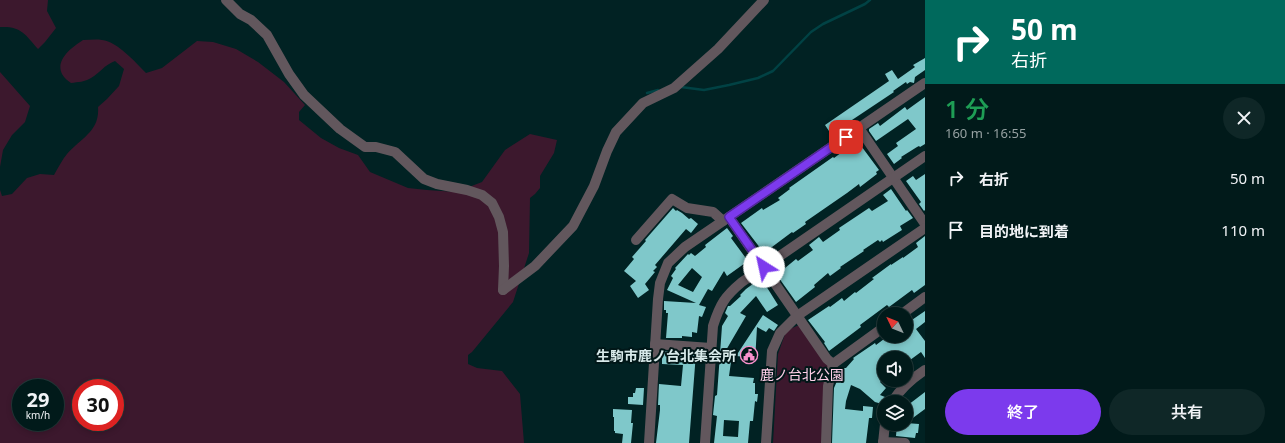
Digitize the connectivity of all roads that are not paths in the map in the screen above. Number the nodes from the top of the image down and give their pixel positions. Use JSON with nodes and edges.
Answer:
{"nodes":[{"id":1,"x":226,"y":0,"type":"edge"},
{"id":2,"x":764,"y":0,"type":"edge"},
{"id":3,"x":925,"y":83,"type":"edge"},
{"id":4,"x":859,"y":128,"type":"junction"},
{"id":5,"x":925,"y":156,"type":"edge"},
{"id":6,"x":893,"y":177,"type":"junction"},
{"id":7,"x":726,"y":219,"type":"junction"},
{"id":8,"x":925,"y":224,"type":"edge"},
{"id":9,"x":925,"y":228,"type":"edge"},
{"id":10,"x":636,"y":240,"type":"dead end"},
{"id":11,"x":764,"y":267,"type":"junction"},
{"id":12,"x":925,"y":297,"type":"edge"},
{"id":13,"x":911,"y":307,"type":"edge"},
{"id":14,"x":798,"y":316,"type":"junction"},
{"id":15,"x":877,"y":332,"type":"edge"},
{"id":16,"x":655,"y":344,"type":"junction"},
{"id":17,"x":711,"y":348,"type":"junction"},
{"id":18,"x":833,"y":364,"type":"junction"},
{"id":19,"x":925,"y":370,"type":"edge"},
{"id":20,"x":896,"y":395,"type":"edge"},
{"id":21,"x":884,"y":431,"type":"edge"},
{"id":22,"x":883,"y":442,"type":"edge"},
{"id":23,"x":649,"y":443,"type":"edge"},
{"id":24,"x":705,"y":443,"type":"edge"},
{"id":25,"x":766,"y":443,"type":"edge"},
{"id":26,"x":826,"y":443,"type":"edge"},
{"id":27,"x":905,"y":443,"type":"edge"}],
"edges":[{"from":1,"to":2,"type":"street"},
{"from":3,"to":4,"type":"street"},
{"from":4,"to":6,"type":"street"},
{"from":4,"to":7,"type":"street"},
{"from":5,"to":6,"type":"street"},
{"from":6,"to":8,"type":"street"},
{"from":6,"to":11,"type":"street"},
{"from":7,"to":10,"type":"street"},
{"from":7,"to":11,"type":"street"},
{"from":7,"to":16,"type":"street"},
{"from":9,"to":14,"type":"street"},
{"from":11,"to":14,"type":"street"},
{"from":11,"to":17,"type":"street"},
{"from":12,"to":13,"type":"street"},
{"from":14,"to":18,"type":"street"},
{"from":14,"to":25,"type":"street"},
{"from":15,"to":18,"type":"street"},
{"from":16,"to":17,"type":"street"},
{"from":16,"to":23,"type":"street"},
{"from":17,"to":24,"type":"street"},
{"from":18,"to":26,"type":"street"},
{"from":19,"to":20,"type":"street"},
{"from":21,"to":22,"type":"street"},
{"from":22,"to":27,"type":"street"}]}
